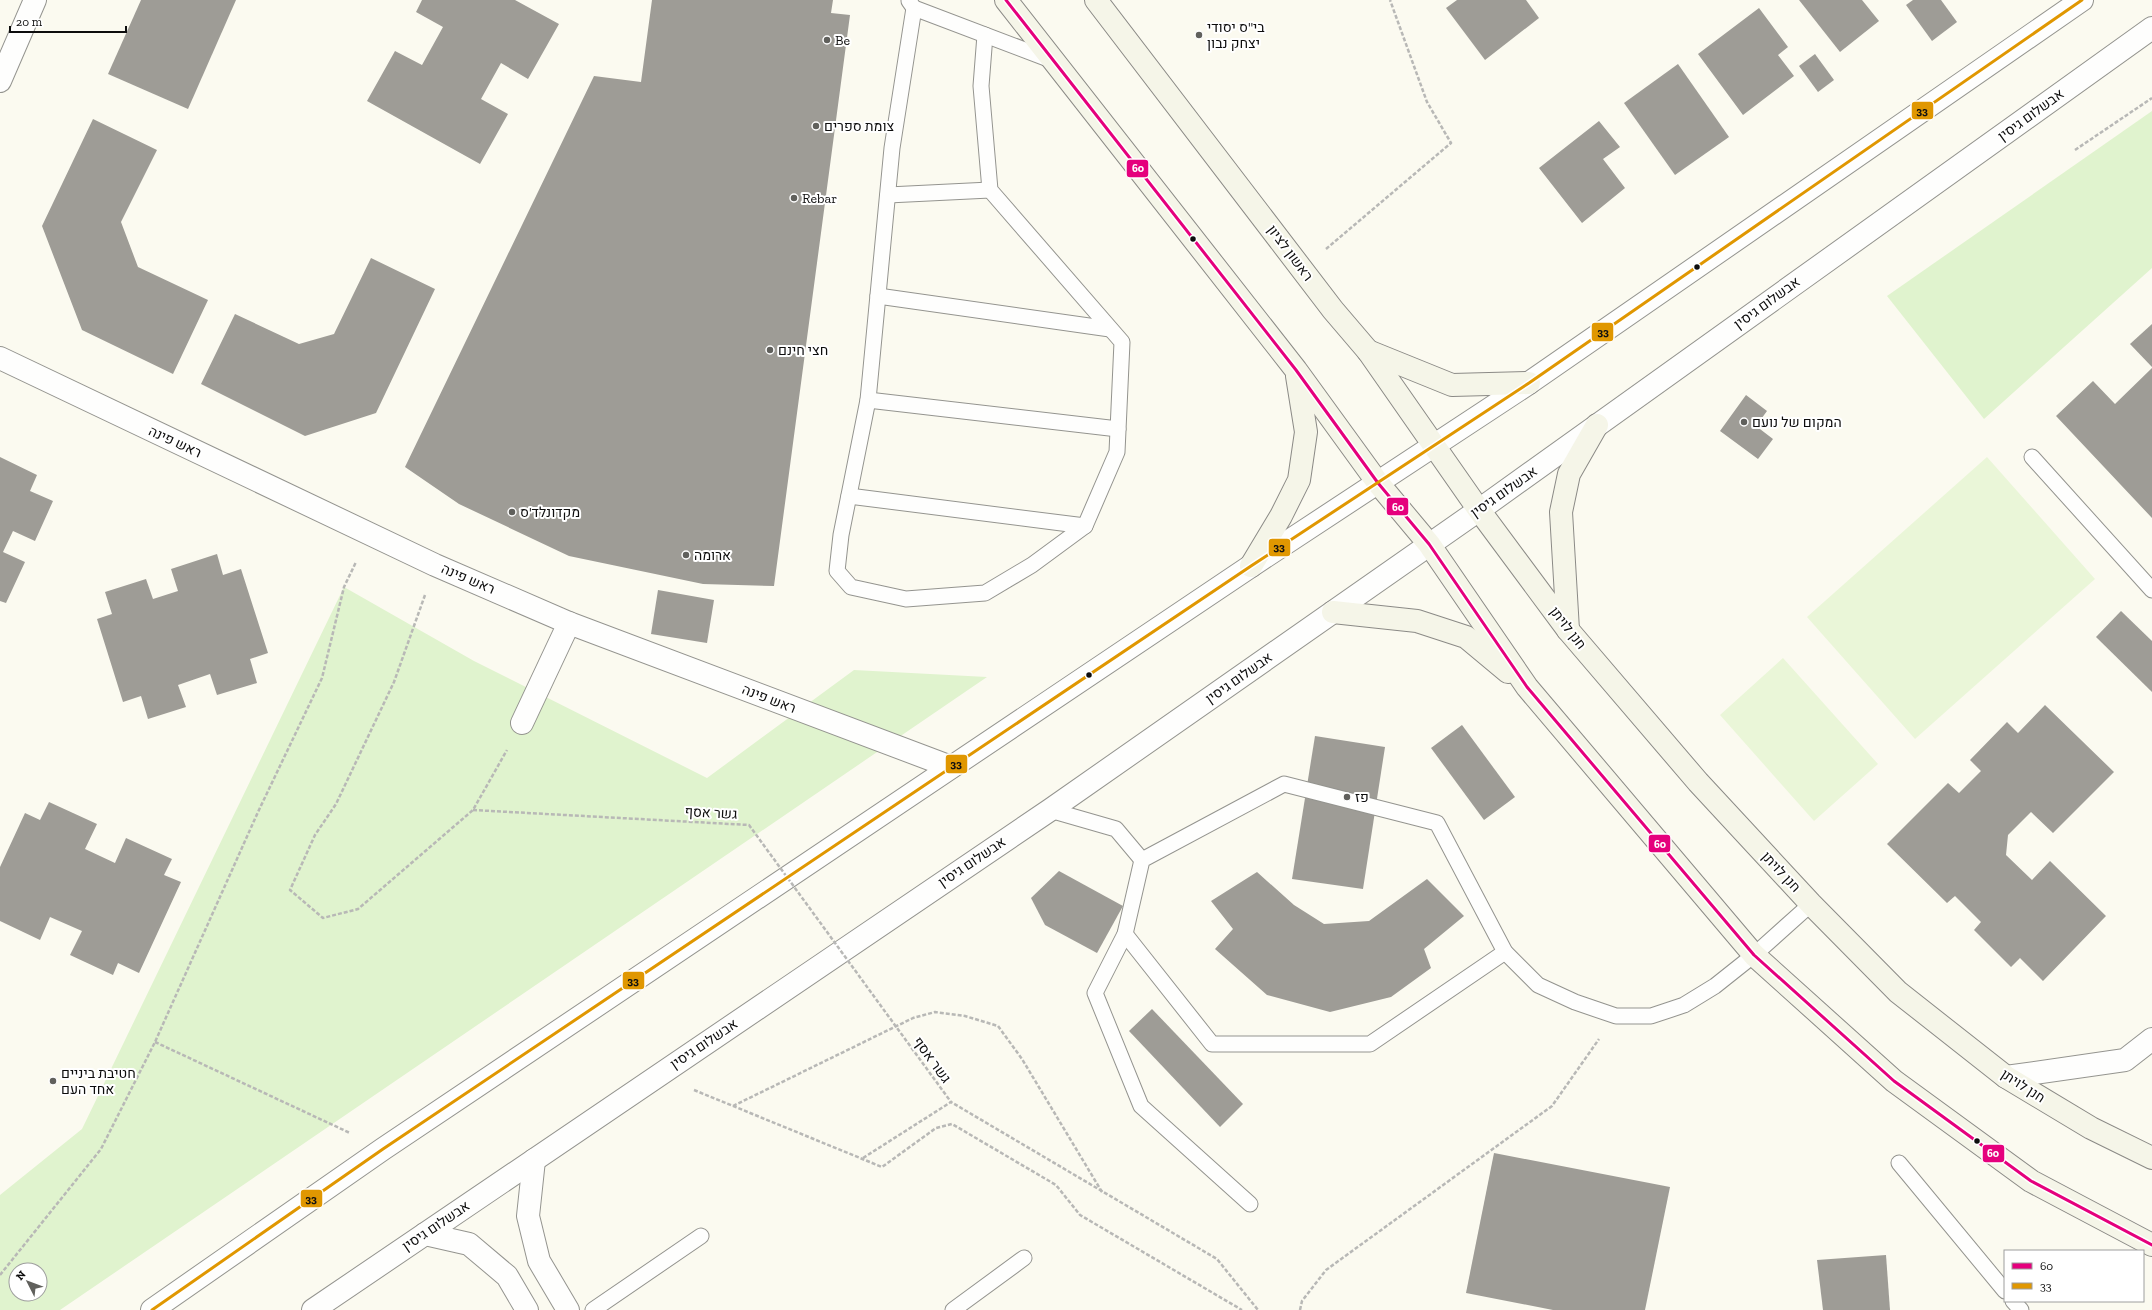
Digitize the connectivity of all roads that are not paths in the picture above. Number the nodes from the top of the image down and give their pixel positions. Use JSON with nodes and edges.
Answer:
{"nodes":[{"id":1,"x":35,"y":0,"type":"edge"},
{"id":2,"x":1006,"y":0,"type":"edge"},
{"id":3,"x":1096,"y":0,"type":"edge"},
{"id":4,"x":2082,"y":0,"type":"edge"},
{"id":5,"x":911,"y":4,"type":"edge"},
{"id":6,"x":2152,"y":28,"type":"edge"},
{"id":7,"x":985,"y":35,"type":"junction"},
{"id":8,"x":1054,"y":61,"type":"junction"},
{"id":9,"x":0,"y":81,"type":"edge"},
{"id":10,"x":990,"y":190,"type":"junction"},
{"id":11,"x":888,"y":195,"type":"junction"},
{"id":12,"x":878,"y":296,"type":"junction"},
{"id":13,"x":1110,"y":329,"type":"junction"},
{"id":14,"x":1368,"y":351,"type":"junction"},
{"id":15,"x":0,"y":358,"type":"edge"},
{"id":16,"x":1296,"y":370,"type":"junction"},
{"id":17,"x":1529,"y":383,"type":"junction"},
{"id":18,"x":868,"y":400,"type":"junction"},
{"id":19,"x":1597,"y":425,"type":"junction"},
{"id":20,"x":1118,"y":429,"type":"junction"},
{"id":21,"x":1435,"y":447,"type":"junction"},
{"id":22,"x":2032,"y":457,"type":"dead end"},
{"id":23,"x":1378,"y":483,"type":"junction"},
{"id":24,"x":849,"y":496,"type":"junction"},
{"id":25,"x":1479,"y":510,"type":"junction"},
{"id":26,"x":1085,"y":526,"type":"junction"},
{"id":27,"x":1429,"y":544,"type":"junction"},
{"id":28,"x":1251,"y":566,"type":"junction"},
{"id":29,"x":2150,"y":584,"type":"edge"},
{"id":30,"x":1333,"y":612,"type":"junction"},
{"id":31,"x":569,"y":623,"type":"junction"},
{"id":32,"x":1568,"y":630,"type":"junction"},
{"id":33,"x":1527,"y":687,"type":"junction"},
{"id":34,"x":522,"y":723,"type":"road end"},
{"id":35,"x":951,"y":767,"type":"junction"},
{"id":36,"x":1050,"y":810,"type":"junction"},
{"id":37,"x":1142,"y":860,"type":"junction"},
{"id":38,"x":1811,"y":904,"type":"junction"},
{"id":39,"x":1125,"y":934,"type":"junction"},
{"id":40,"x":1505,"y":952,"type":"junction"},
{"id":41,"x":1754,"y":955,"type":"junction"},
{"id":42,"x":2152,"y":1039,"type":"edge"},
{"id":43,"x":2006,"y":1077,"type":"junction"},
{"id":44,"x":2152,"y":1158,"type":"edge"},
{"id":45,"x":534,"y":1160,"type":"junction"},
{"id":46,"x":1899,"y":1163,"type":"dead end"},
{"id":47,"x":1250,"y":1204,"type":"dead end"},
{"id":48,"x":425,"y":1234,"type":"junction"},
{"id":49,"x":701,"y":1236,"type":"dead end"},
{"id":50,"x":2152,"y":1245,"type":"edge"},
{"id":51,"x":1024,"y":1258,"type":"dead end"},
{"id":52,"x":2004,"y":1290,"type":"edge"},
{"id":53,"x":2014,"y":1302,"type":"edge"},
{"id":54,"x":152,"y":1310,"type":"edge"},
{"id":55,"x":313,"y":1310,"type":"edge"},
{"id":56,"x":528,"y":1310,"type":"edge"},
{"id":57,"x":568,"y":1310,"type":"edge"},
{"id":58,"x":593,"y":1310,"type":"edge"},
{"id":59,"x":953,"y":1310,"type":"edge"},
{"id":60,"x":2021,"y":1310,"type":"edge"}],
"edges":[{"from":1,"to":9,"type":"street"},
{"from":2,"to":8,"type":"main road"},
{"from":3,"to":14,"type":"main road","name":"ראשון לציון"},
{"from":4,"to":17,"type":"street"},
{"from":5,"to":7,"type":"lane"},
{"from":5,"to":11,"type":"lane"},
{"from":6,"to":19,"type":"street","name":"אבשלום גיסין"},
{"from":7,"to":8,"type":"lane"},
{"from":7,"to":10,"type":"lane"},
{"from":8,"to":16,"type":"main road"},
{"from":10,"to":11,"type":"lane"},
{"from":10,"to":13,"type":"lane"},
{"from":11,"to":12,"type":"lane"},
{"from":12,"to":13,"type":"lane"},
{"from":12,"to":18,"type":"lane"},
{"from":13,"to":20,"type":"lane"},
{"from":14,"to":17,"type":"main road"},
{"from":14,"to":21,"type":"main road","name":"ראשון לציון"},
{"from":15,"to":31,"type":"street","name":"ראש פינה"},
{"from":16,"to":23,"type":"main road"},
{"from":16,"to":28,"type":"main road"},
{"from":17,"to":21,"type":"street"},
{"from":18,"to":20,"type":"lane"},
{"from":18,"to":24,"type":"lane"},
{"from":19,"to":25,"type":"street","name":"אבשלום גיסין"},
{"from":19,"to":32,"type":"main road"},
{"from":20,"to":26,"type":"lane"},
{"from":21,"to":23,"type":"street"},
{"from":21,"to":25,"type":"main road","name":"ראשון לציון"},
{"from":22,"to":29,"type":"lane"},
{"from":23,"to":27,"type":"main road"},
{"from":23,"to":28,"type":"street"},
{"from":24,"to":26,"type":"lane"},
{"from":24,"to":26,"type":"lane"},
{"from":25,"to":27,"type":"street","name":"אבשלום גיסין"},
{"from":25,"to":32,"type":"main road","name":"חנן לויתן"},
{"from":27,"to":30,"type":"street","name":"אבשלום גיסין"},
{"from":27,"to":33,"type":"main road"},
{"from":28,"to":35,"type":"street"},
{"from":30,"to":33,"type":"main road"},
{"from":30,"to":36,"type":"street","name":"אבשלום גיסין"},
{"from":31,"to":34,"type":"street"},
{"from":31,"to":35,"type":"street","name":"ראש פינה"},
{"from":32,"to":38,"type":"main road","name":"חנן לויתן"},
{"from":33,"to":41,"type":"main road"},
{"from":35,"to":54,"type":"street"},
{"from":36,"to":37,"type":"lane"},
{"from":36,"to":45,"type":"street","name":"אבשלום גיסין"},
{"from":37,"to":39,"type":"lane"},
{"from":37,"to":40,"type":"lane"},
{"from":38,"to":41,"type":"lane"},
{"from":38,"to":43,"type":"main road","name":"חנן לויתן"},
{"from":39,"to":40,"type":"lane"},
{"from":39,"to":47,"type":"lane"},
{"from":40,"to":41,"type":"lane"},
{"from":41,"to":50,"type":"main road"},
{"from":42,"to":43,"type":"street"},
{"from":43,"to":44,"type":"main road","name":"חנן לויתן"},
{"from":45,"to":48,"type":"street","name":"אבשלום גיסין"},
{"from":45,"to":57,"type":"street"},
{"from":46,"to":52,"type":"lane"},
{"from":48,"to":55,"type":"street","name":"אבשלום גיסין"},
{"from":48,"to":56,"type":"street"},
{"from":49,"to":58,"type":"lane"},
{"from":51,"to":59,"type":"lane"},
{"from":53,"to":60,"type":"lane"}]}
